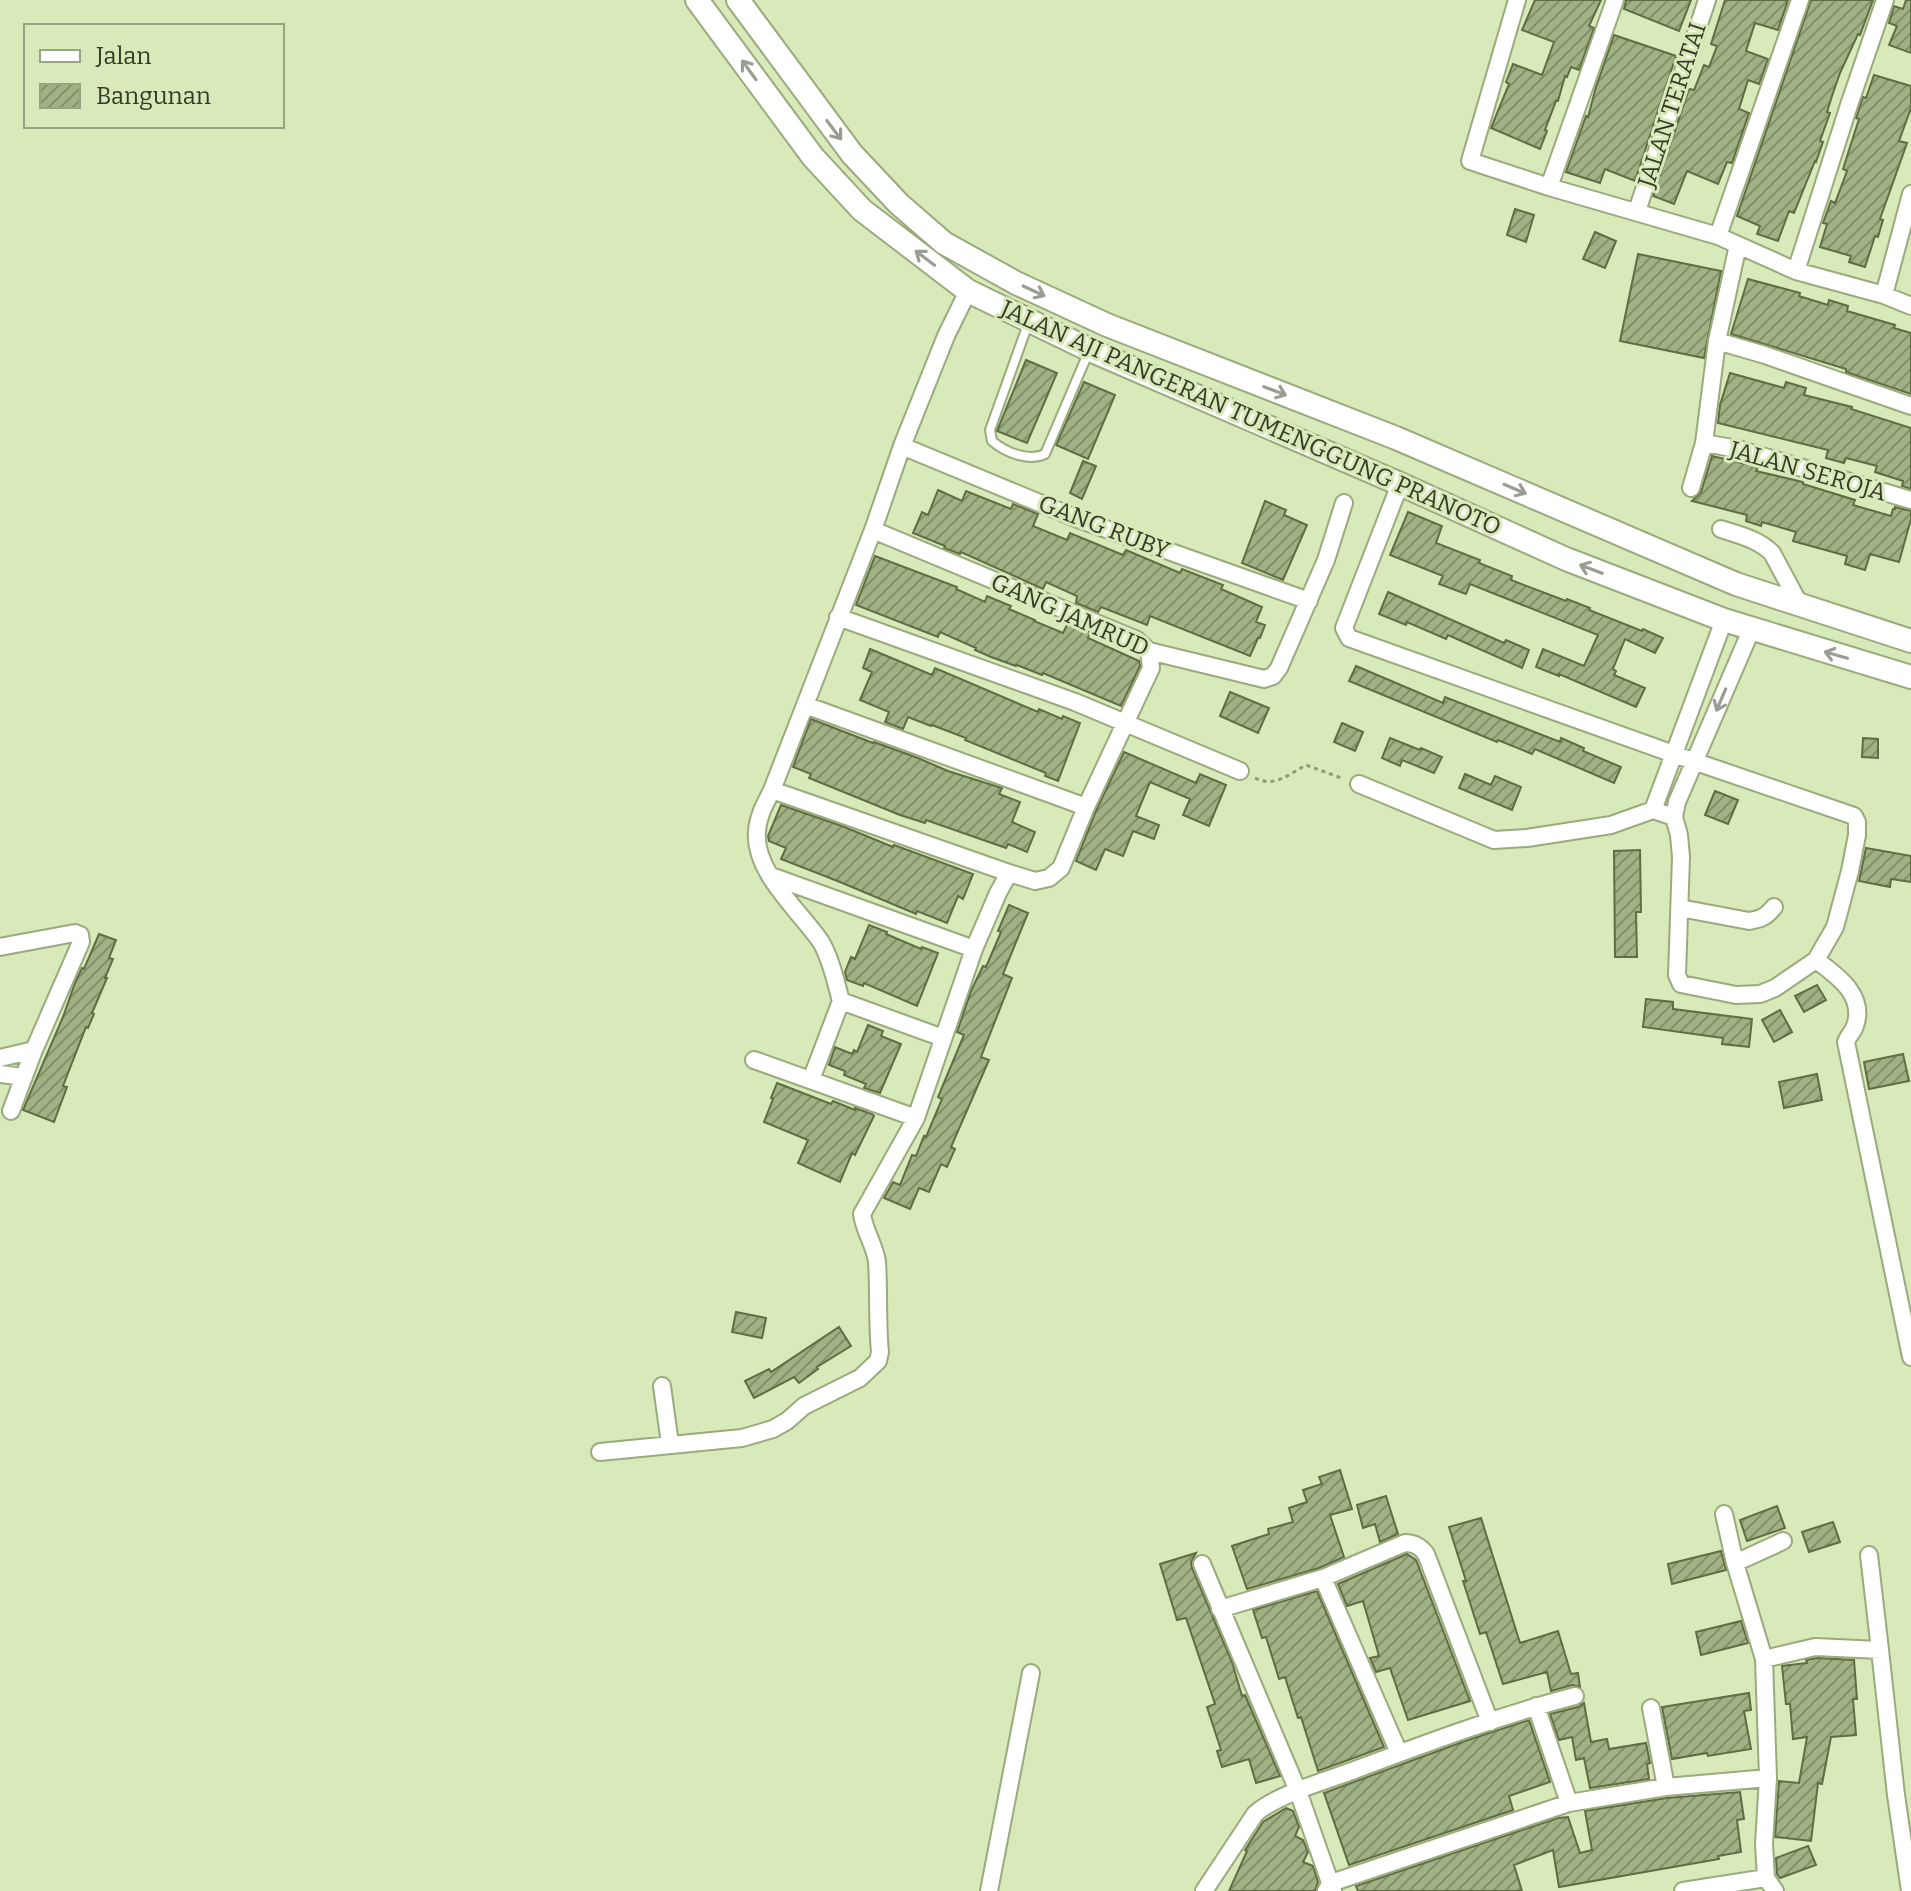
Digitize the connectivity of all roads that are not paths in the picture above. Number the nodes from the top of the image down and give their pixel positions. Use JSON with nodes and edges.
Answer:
{"nodes":[{"id":1,"x":697,"y":0,"type":"edge"},
{"id":2,"x":738,"y":0,"type":"edge"},
{"id":3,"x":1517,"y":0,"type":"edge"},
{"id":4,"x":1615,"y":0,"type":"edge"},
{"id":5,"x":1707,"y":0,"type":"edge"},
{"id":6,"x":1800,"y":0,"type":"edge"},
{"id":7,"x":1885,"y":0,"type":"edge"},
{"id":8,"x":1549,"y":187,"type":"junction"},
{"id":9,"x":1911,"y":194,"type":"edge"},
{"id":10,"x":1637,"y":211,"type":"junction"},
{"id":11,"x":1718,"y":236,"type":"junction"},
{"id":12,"x":1738,"y":245,"type":"junction"},
{"id":13,"x":1796,"y":271,"type":"junction"},
{"id":14,"x":968,"y":291,"type":"junction"},
{"id":15,"x":1884,"y":295,"type":"junction"},
{"id":16,"x":1911,"y":306,"type":"edge"},
{"id":17,"x":1029,"y":320,"type":"junction"},
{"id":18,"x":1717,"y":341,"type":"junction"},
{"id":19,"x":1090,"y":350,"type":"junction"},
{"id":20,"x":1911,"y":406,"type":"edge"},
{"id":21,"x":1704,"y":443,"type":"junction"},
{"id":22,"x":902,"y":446,"type":"junction"},
{"id":23,"x":1400,"y":484,"type":"junction"},
{"id":24,"x":1691,"y":488,"type":"dead end"},
{"id":25,"x":1911,"y":500,"type":"edge"},
{"id":26,"x":1344,"y":503,"type":"dead end"},
{"id":27,"x":1721,"y":529,"type":"dead end"},
{"id":28,"x":873,"y":530,"type":"junction"},
{"id":29,"x":1309,"y":601,"type":"junction"},
{"id":30,"x":1800,"y":605,"type":"junction"},
{"id":31,"x":838,"y":617,"type":"junction"},
{"id":32,"x":1724,"y":620,"type":"junction"},
{"id":33,"x":1752,"y":628,"type":"junction"},
{"id":34,"x":1911,"y":641,"type":"edge"},
{"id":35,"x":1149,"y":651,"type":"junction"},
{"id":36,"x":1911,"y":677,"type":"edge"},
{"id":37,"x":805,"y":705,"type":"junction"},
{"id":38,"x":1126,"y":724,"type":"junction"},
{"id":39,"x":1673,"y":753,"type":"junction"},
{"id":40,"x":1696,"y":762,"type":"junction"},
{"id":41,"x":1240,"y":771,"type":"road end"},
{"id":42,"x":1359,"y":784,"type":"road end"},
{"id":43,"x":772,"y":790,"type":"junction"},
{"id":44,"x":1086,"y":807,"type":"junction"},
{"id":45,"x":1653,"y":810,"type":"junction"},
{"id":46,"x":1674,"y":817,"type":"junction"},
{"id":47,"x":1009,"y":873,"type":"junction"},
{"id":48,"x":771,"y":876,"type":"junction"},
{"id":49,"x":1774,"y":907,"type":"dead end"},
{"id":50,"x":1680,"y":908,"type":"junction"},
{"id":51,"x":0,"y":947,"type":"edge"},
{"id":52,"x":974,"y":949,"type":"junction"},
{"id":53,"x":1816,"y":960,"type":"junction"},
{"id":54,"x":841,"y":1001,"type":"junction"},
{"id":55,"x":943,"y":1038,"type":"junction"},
{"id":56,"x":34,"y":1050,"type":"junction"},
{"id":57,"x":0,"y":1058,"type":"edge"},
{"id":58,"x":754,"y":1060,"type":"dead end"},
{"id":59,"x":0,"y":1074,"type":"edge"},
{"id":60,"x":24,"y":1077,"type":"junction"},
{"id":61,"x":811,"y":1080,"type":"junction"},
{"id":62,"x":11,"y":1111,"type":"dead end"},
{"id":63,"x":916,"y":1118,"type":"junction"},
{"id":64,"x":1911,"y":1357,"type":"edge"},
{"id":65,"x":662,"y":1386,"type":"dead end"},
{"id":66,"x":670,"y":1444,"type":"junction"},
{"id":67,"x":600,"y":1452,"type":"dead end"},
{"id":68,"x":1724,"y":1514,"type":"dead end"},
{"id":69,"x":1783,"y":1541,"type":"dead end"},
{"id":70,"x":1869,"y":1555,"type":"dead end"},
{"id":71,"x":1735,"y":1563,"type":"junction"},
{"id":72,"x":1202,"y":1564,"type":"dead end"},
{"id":73,"x":1323,"y":1578,"type":"junction"},
{"id":74,"x":1220,"y":1609,"type":"junction"},
{"id":75,"x":1880,"y":1650,"type":"junction"},
{"id":76,"x":1764,"y":1659,"type":"junction"},
{"id":77,"x":1031,"y":1673,"type":"dead end"},
{"id":78,"x":1575,"y":1696,"type":"dead end"},
{"id":79,"x":1536,"y":1706,"type":"junction"},
{"id":80,"x":1651,"y":1708,"type":"dead end"},
{"id":81,"x":1490,"y":1722,"type":"junction"},
{"id":82,"x":1399,"y":1753,"type":"junction"},
{"id":83,"x":1768,"y":1778,"type":"junction"},
{"id":84,"x":1666,"y":1787,"type":"junction"},
{"id":85,"x":1298,"y":1791,"type":"junction"},
{"id":86,"x":1569,"y":1803,"type":"junction"},
{"id":87,"x":1771,"y":1884,"type":"edge"},
{"id":88,"x":1330,"y":1888,"type":"edge"},
{"id":89,"x":989,"y":1891,"type":"edge"},
{"id":90,"x":1204,"y":1891,"type":"edge"},
{"id":91,"x":1683,"y":1891,"type":"edge"},
{"id":92,"x":1910,"y":1891,"type":"edge"}],
"edges":[{"from":14,"to":1,"type":"main road","name":"JALAN AJI PANGERAN TUMENGGUNG PRANOTO","one_way":true},
{"from":2,"to":30,"type":"main road","name":"JALAN AJI PANGERAN TUMENGGUNG PRANOTO","one_way":true},
{"from":3,"to":8,"type":"street"},
{"from":4,"to":8,"type":"street"},
{"from":5,"to":10,"type":"street","name":"JALAN TERATAI"},
{"from":6,"to":11,"type":"street"},
{"from":7,"to":13,"type":"street"},
{"from":8,"to":10,"type":"street"},
{"from":9,"to":15,"type":"street"},
{"from":10,"to":11,"type":"street"},
{"from":11,"to":12,"type":"street"},
{"from":12,"to":13,"type":"street"},
{"from":12,"to":18,"type":"street"},
{"from":13,"to":15,"type":"street"},
{"from":14,"to":17,"type":"main road","name":"JALAN AJI PANGERAN TUMENGGUNG PRANOTO"},
{"from":14,"to":22,"type":"street"},
{"from":15,"to":16,"type":"street"},
{"from":17,"to":19,"type":"main road","name":"JALAN AJI PANGERAN TUMENGGUNG PRANOTO"},
{"from":17,"to":19,"type":"lane"},
{"from":18,"to":20,"type":"street"},
{"from":18,"to":21,"type":"street"},
{"from":19,"to":23,"type":"main road","name":"JALAN AJI PANGERAN TUMENGGUNG PRANOTO"},
{"from":21,"to":24,"type":"street"},
{"from":21,"to":25,"type":"street","name":"JALAN SEROJA"},
{"from":22,"to":28,"type":"street"},
{"from":22,"to":29,"type":"street","name":"GANG RUBY"},
{"from":32,"to":23,"type":"main road","name":"JALAN AJI PANGERAN TUMENGGUNG PRANOTO","one_way":true},
{"from":23,"to":39,"type":"street"},
{"from":26,"to":29,"type":"street"},
{"from":27,"to":30,"type":"street"},
{"from":28,"to":31,"type":"street"},
{"from":28,"to":35,"type":"street","name":"GANG JAMRUD"},
{"from":29,"to":35,"type":"street","name":"GANG JAMRUD"},
{"from":30,"to":34,"type":"main road","name":"JALAN AJI PANGERAN TUMENGGUNG PRANOTO"},
{"from":31,"to":37,"type":"street"},
{"from":31,"to":38,"type":"street"},
{"from":32,"to":33,"type":"main road","name":"JALAN AJI PANGERAN TUMENGGUNG PRANOTO"},
{"from":32,"to":39,"type":"street"},
{"from":36,"to":33,"type":"main road","name":"JALAN AJI PANGERAN TUMENGGUNG PRANOTO","one_way":true},
{"from":33,"to":40,"type":"street","one_way":true},
{"from":35,"to":38,"type":"street"},
{"from":37,"to":43,"type":"street"},
{"from":37,"to":44,"type":"street"},
{"from":38,"to":41,"type":"street"},
{"from":38,"to":44,"type":"street"},
{"from":39,"to":40,"type":"street"},
{"from":39,"to":45,"type":"street"},
{"from":40,"to":46,"type":"street"},
{"from":40,"to":53,"type":"street"},
{"from":42,"to":45,"type":"street"},
{"from":43,"to":47,"type":"street"},
{"from":43,"to":48,"type":"street"},
{"from":44,"to":47,"type":"street"},
{"from":45,"to":46,"type":"street"},
{"from":46,"to":50,"type":"street"},
{"from":47,"to":52,"type":"street"},
{"from":48,"to":52,"type":"street"},
{"from":48,"to":54,"type":"street"},
{"from":49,"to":50,"type":"street"},
{"from":50,"to":53,"type":"street"},
{"from":51,"to":56,"type":"street"},
{"from":52,"to":55,"type":"street"},
{"from":53,"to":64,"type":"street"},
{"from":54,"to":55,"type":"street"},
{"from":54,"to":61,"type":"street"},
{"from":55,"to":63,"type":"street"},
{"from":56,"to":57,"type":"street"},
{"from":56,"to":60,"type":"street"},
{"from":58,"to":61,"type":"street"},
{"from":59,"to":60,"type":"street"},
{"from":60,"to":62,"type":"street"},
{"from":61,"to":63,"type":"street"},
{"from":63,"to":66,"type":"street"},
{"from":65,"to":66,"type":"street"},
{"from":66,"to":67,"type":"street"},
{"from":68,"to":71,"type":"street"},
{"from":69,"to":71,"type":"street"},
{"from":70,"to":75,"type":"street"},
{"from":71,"to":76,"type":"street"},
{"from":72,"to":74,"type":"street"},
{"from":73,"to":74,"type":"street"},
{"from":73,"to":81,"type":"street"},
{"from":73,"to":82,"type":"street"},
{"from":74,"to":85,"type":"street"},
{"from":75,"to":76,"type":"street"},
{"from":75,"to":92,"type":"street"},
{"from":76,"to":83,"type":"street"},
{"from":77,"to":89,"type":"street"},
{"from":78,"to":79,"type":"street"},
{"from":79,"to":81,"type":"street"},
{"from":79,"to":86,"type":"street"},
{"from":80,"to":84,"type":"street"},
{"from":81,"to":82,"type":"street"},
{"from":82,"to":85,"type":"street"},
{"from":83,"to":84,"type":"street"},
{"from":83,"to":87,"type":"street"},
{"from":84,"to":86,"type":"street"},
{"from":85,"to":88,"type":"street"},
{"from":85,"to":90,"type":"street"},
{"from":86,"to":88,"type":"street"},
{"from":87,"to":91,"type":"street"}]}
